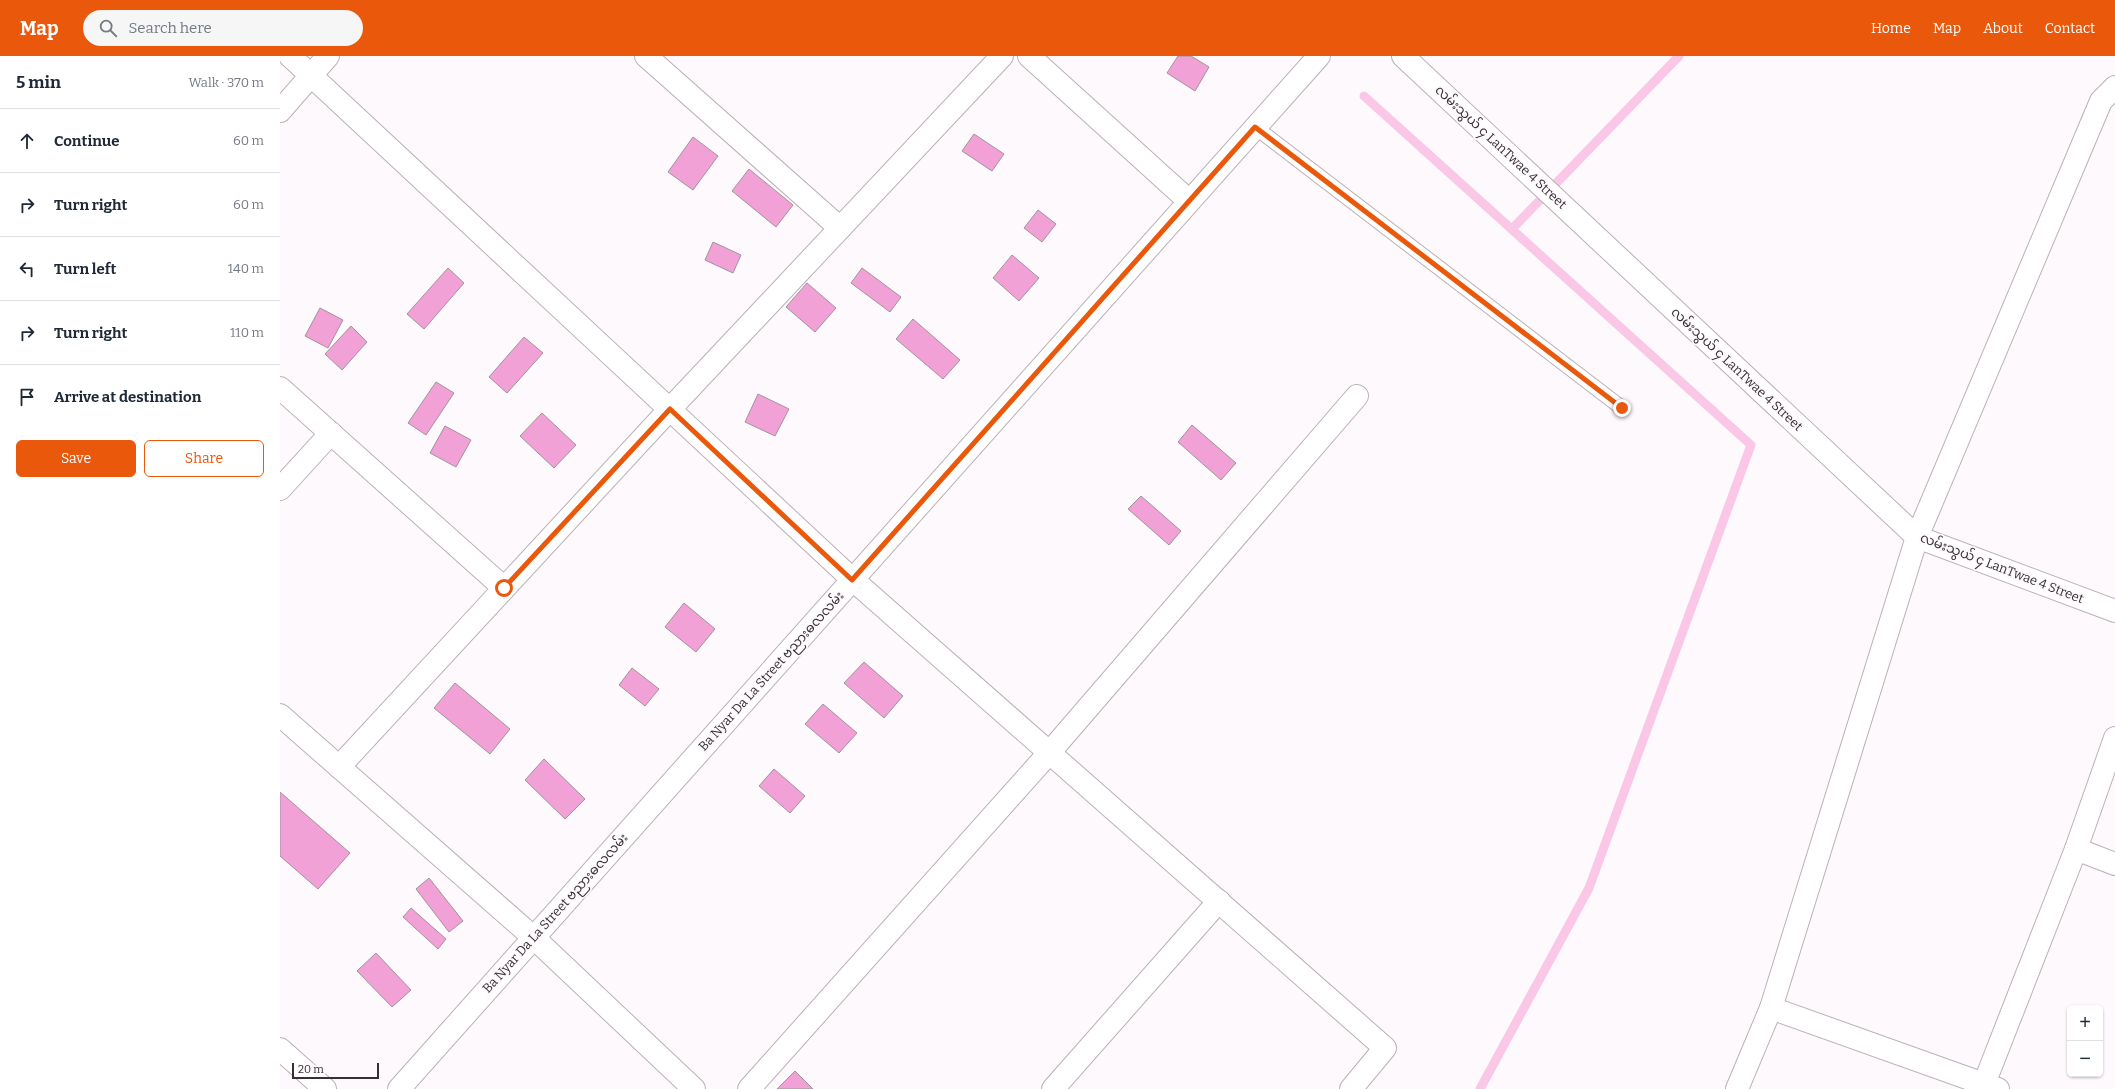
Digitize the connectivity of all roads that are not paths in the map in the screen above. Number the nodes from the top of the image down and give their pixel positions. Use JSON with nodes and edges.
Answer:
{"nodes":[{"id":1,"x":290,"y":56,"type":"edge"},
{"id":2,"x":328,"y":56,"type":"edge"},
{"id":3,"x":1002,"y":56,"type":"edge"},
{"id":4,"x":1029,"y":56,"type":"edge"},
{"id":5,"x":1319,"y":56,"type":"edge"},
{"id":6,"x":1404,"y":56,"type":"edge"},
{"id":7,"x":654,"y":59,"type":"edge"},
{"id":8,"x":312,"y":75,"type":"junction"},
{"id":9,"x":2115,"y":87,"type":"edge"},
{"id":10,"x":280,"y":111,"type":"edge"},
{"id":11,"x":1255,"y":127,"type":"junction"},
{"id":12,"x":1189,"y":202,"type":"junction"},
{"id":13,"x":840,"y":228,"type":"junction"},
{"id":14,"x":280,"y":388,"type":"edge"},
{"id":15,"x":1357,"y":396,"type":"dead end"},
{"id":16,"x":1622,"y":408,"type":"dead end"},
{"id":17,"x":670,"y":409,"type":"junction"},
{"id":18,"x":331,"y":433,"type":"junction"},
{"id":19,"x":280,"y":489,"type":"edge"},
{"id":20,"x":1917,"y":537,"type":"junction"},
{"id":21,"x":852,"y":580,"type":"junction"},
{"id":22,"x":504,"y":588,"type":"junction"},
{"id":23,"x":2115,"y":611,"type":"edge"},
{"id":24,"x":280,"y":715,"type":"edge"},
{"id":25,"x":2115,"y":738,"type":"edge"},
{"id":26,"x":1049,"y":753,"type":"junction"},
{"id":27,"x":339,"y":767,"type":"junction"},
{"id":28,"x":2076,"y":849,"type":"junction"},
{"id":29,"x":2115,"y":864,"type":"edge"},
{"id":30,"x":1219,"y":901,"type":"junction"},
{"id":31,"x":533,"y":938,"type":"junction"},
{"id":32,"x":1771,"y":1008,"type":"junction"},
{"id":33,"x":280,"y":1049,"type":"edge"},
{"id":34,"x":1991,"y":1087,"type":"edge"},
{"id":35,"x":325,"y":1089,"type":"edge"},
{"id":36,"x":399,"y":1089,"type":"edge"},
{"id":37,"x":694,"y":1089,"type":"edge"},
{"id":38,"x":749,"y":1089,"type":"edge"},
{"id":39,"x":1053,"y":1089,"type":"edge"},
{"id":40,"x":1351,"y":1089,"type":"edge"},
{"id":41,"x":1737,"y":1089,"type":"edge"}],
"edges":[{"from":1,"to":8,"type":"street"},
{"from":2,"to":8,"type":"street"},
{"from":3,"to":13,"type":"street"},
{"from":4,"to":12,"type":"street"},
{"from":5,"to":11,"type":"street","name":"Ba Nyar Da La Street ဗညားဓလလမ်း"},
{"from":6,"to":20,"type":"street","name":"လမ်းသွယ် ၄ LanTwae 4 Street"},
{"from":7,"to":13,"type":"street"},
{"from":8,"to":10,"type":"street"},
{"from":8,"to":17,"type":"street"},
{"from":9,"to":20,"type":"street"},
{"from":11,"to":12,"type":"street","name":"Ba Nyar Da La Street ဗညားဓလလမ်း"},
{"from":11,"to":16,"type":"lane"},
{"from":12,"to":21,"type":"street","name":"Ba Nyar Da La Street ဗညားဓလလမ်း"},
{"from":13,"to":17,"type":"street"},
{"from":14,"to":18,"type":"street"},
{"from":15,"to":26,"type":"street"},
{"from":17,"to":21,"type":"street"},
{"from":17,"to":22,"type":"street"},
{"from":18,"to":19,"type":"street"},
{"from":18,"to":22,"type":"street"},
{"from":20,"to":23,"type":"street","name":"လမ်းသွယ် ၄ LanTwae 4 Street"},
{"from":20,"to":32,"type":"street"},
{"from":21,"to":26,"type":"street"},
{"from":21,"to":31,"type":"street","name":"Ba Nyar Da La Street ဗညားဓလလမ်း"},
{"from":22,"to":27,"type":"street"},
{"from":24,"to":27,"type":"street"},
{"from":25,"to":28,"type":"street"},
{"from":26,"to":30,"type":"street"},
{"from":26,"to":38,"type":"street"},
{"from":27,"to":31,"type":"street"},
{"from":28,"to":29,"type":"street"},
{"from":28,"to":34,"type":"street"},
{"from":30,"to":39,"type":"street"},
{"from":30,"to":40,"type":"street"},
{"from":31,"to":36,"type":"street","name":"Ba Nyar Da La Street ဗညားဓလလမ်း"},
{"from":31,"to":37,"type":"street"},
{"from":32,"to":34,"type":"street"},
{"from":32,"to":41,"type":"street"},
{"from":33,"to":35,"type":"street"}]}
